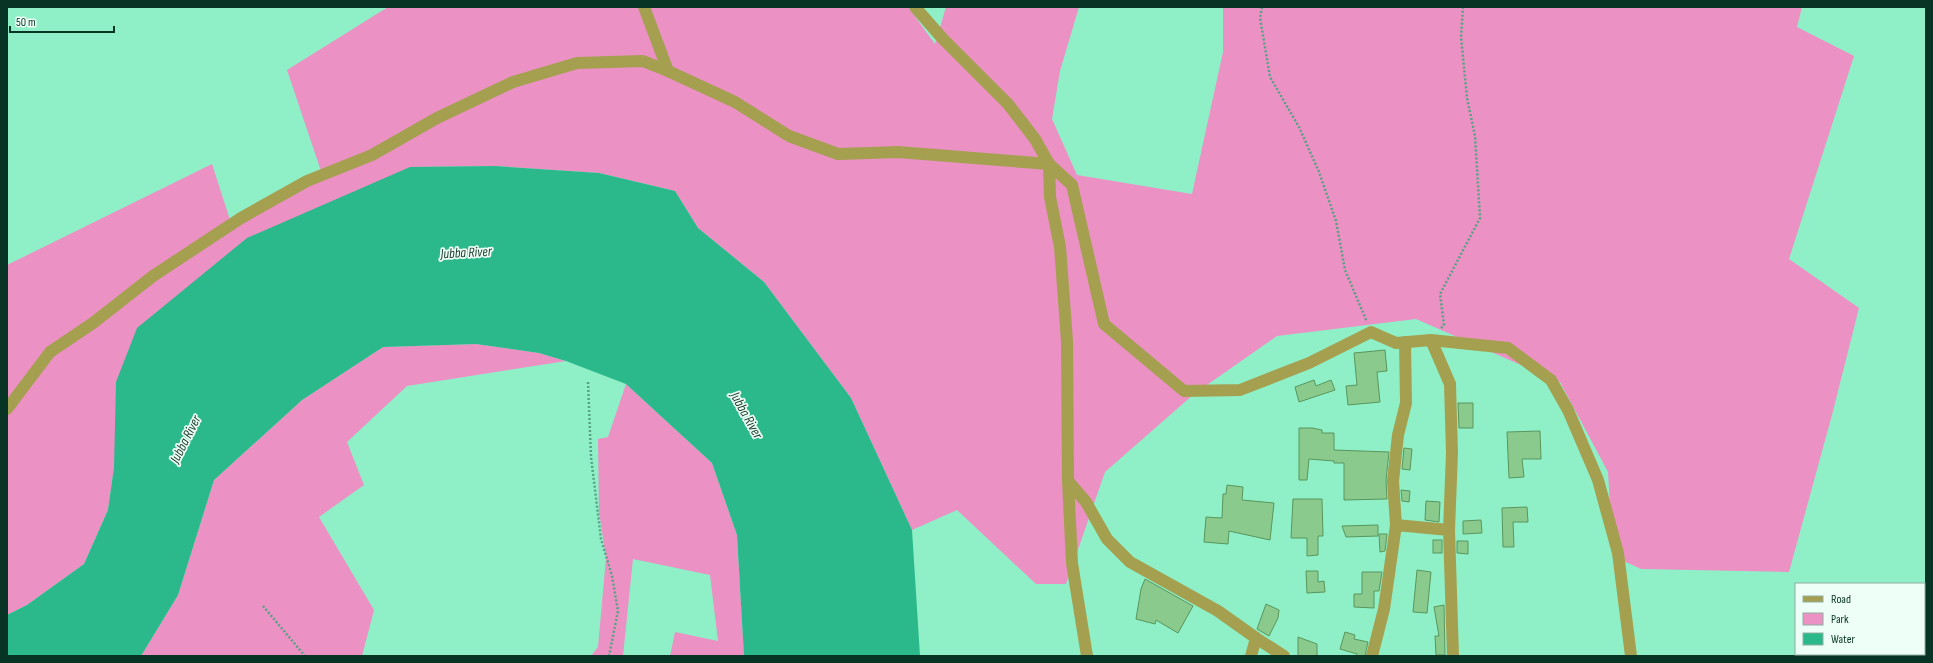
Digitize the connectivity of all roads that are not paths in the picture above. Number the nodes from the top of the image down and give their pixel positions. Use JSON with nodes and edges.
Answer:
{"nodes":[{"id":1,"x":644,"y":7,"type":"edge"},
{"id":2,"x":915,"y":7,"type":"edge"},
{"id":3,"x":668,"y":71,"type":"junction"},
{"id":4,"x":1048,"y":164,"type":"junction"},
{"id":5,"x":1431,"y":340,"type":"junction"},
{"id":6,"x":1405,"y":342,"type":"junction"},
{"id":7,"x":7,"y":409,"type":"edge"},
{"id":8,"x":1068,"y":481,"type":"junction"},
{"id":9,"x":1396,"y":525,"type":"junction"},
{"id":10,"x":1449,"y":530,"type":"junction"},
{"id":11,"x":1256,"y":638,"type":"junction"},
{"id":12,"x":1087,"y":656,"type":"edge"},
{"id":13,"x":1251,"y":656,"type":"edge"},
{"id":14,"x":1284,"y":656,"type":"edge"},
{"id":15,"x":1372,"y":656,"type":"edge"},
{"id":16,"x":1453,"y":656,"type":"edge"},
{"id":17,"x":1631,"y":656,"type":"edge"}],
"edges":[{"from":1,"to":3,"type":"street"},
{"from":2,"to":4,"type":"street"},
{"from":3,"to":4,"type":"street"},
{"from":3,"to":7,"type":"street"},
{"from":4,"to":6,"type":"street"},
{"from":4,"to":8,"type":"street"},
{"from":5,"to":6,"type":"street"},
{"from":5,"to":10,"type":"street"},
{"from":5,"to":17,"type":"street"},
{"from":6,"to":9,"type":"street"},
{"from":8,"to":11,"type":"street"},
{"from":8,"to":12,"type":"street"},
{"from":9,"to":10,"type":"street"},
{"from":9,"to":15,"type":"street"},
{"from":10,"to":16,"type":"street"},
{"from":11,"to":13,"type":"street"},
{"from":11,"to":14,"type":"street"}]}
